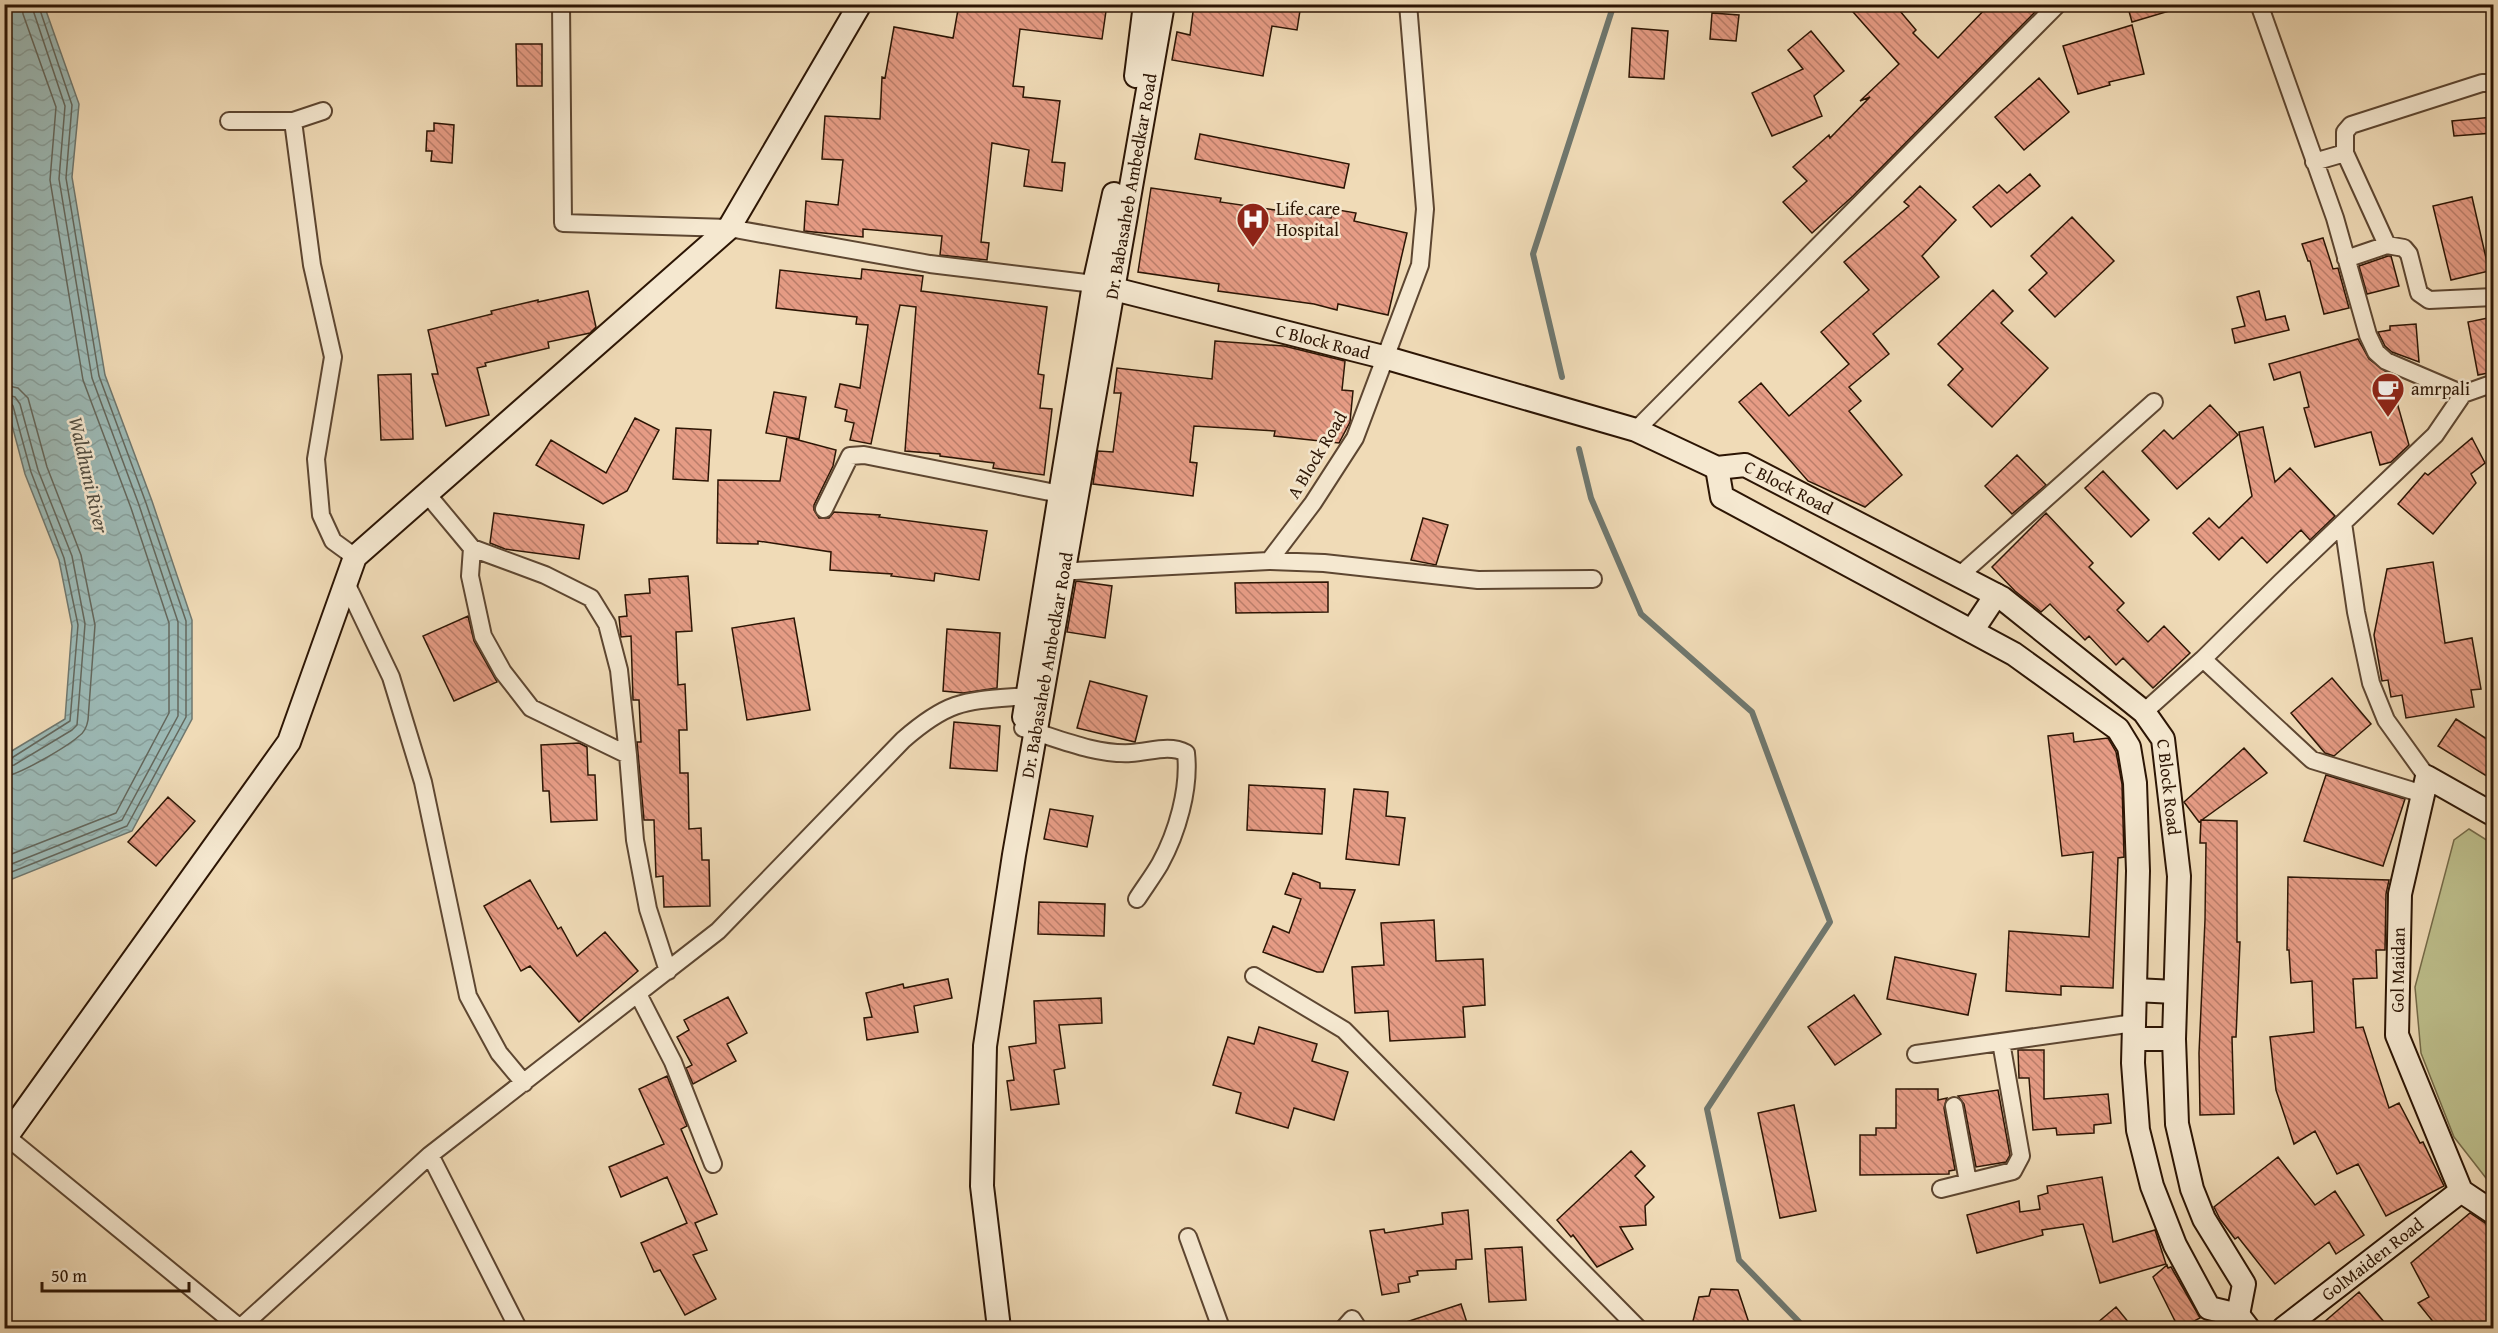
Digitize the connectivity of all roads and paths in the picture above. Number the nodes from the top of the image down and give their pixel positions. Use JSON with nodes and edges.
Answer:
{"nodes":[{"id":1,"x":561,"y":4,"type":"edge"},
{"id":2,"x":860,"y":4,"type":"edge"},
{"id":3,"x":1145,"y":4,"type":"edge"},
{"id":4,"x":1163,"y":4,"type":"edge"},
{"id":5,"x":1408,"y":4,"type":"edge"},
{"id":6,"x":2058,"y":4,"type":"edge"},
{"id":7,"x":2259,"y":4,"type":"edge"},
{"id":8,"x":2493,"y":83,"type":"edge"},
{"id":9,"x":323,"y":111,"type":"dead end"},
{"id":10,"x":228,"y":121,"type":"dead end"},
{"id":11,"x":293,"y":121,"type":"junction"},
{"id":12,"x":2345,"y":153,"type":"junction"},
{"id":13,"x":2314,"y":162,"type":"junction"},
{"id":14,"x":729,"y":228,"type":"junction"},
{"id":15,"x":2387,"y":245,"type":"junction"},
{"id":16,"x":2346,"y":259,"type":"junction"},
{"id":17,"x":1103,"y":287,"type":"junction"},
{"id":18,"x":2493,"y":297,"type":"edge"},
{"id":19,"x":1387,"y":358,"type":"junction"},
{"id":20,"x":2493,"y":383,"type":"edge"},
{"id":21,"x":2463,"y":394,"type":"junction"},
{"id":22,"x":2154,"y":402,"type":"dead end"},
{"id":23,"x":1636,"y":430,"type":"junction"},
{"id":24,"x":1717,"y":468,"type":"junction"},
{"id":25,"x":427,"y":494,"type":"junction"},
{"id":26,"x":1060,"y":494,"type":"junction"},
{"id":27,"x":824,"y":509,"type":"dead end"},
{"id":28,"x":2343,"y":523,"type":"junction"},
{"id":29,"x":472,"y":548,"type":"junction"},
{"id":30,"x":356,"y":557,"type":"junction"},
{"id":31,"x":1269,"y":561,"type":"junction"},
{"id":32,"x":1056,"y":572,"type":"junction"},
{"id":33,"x":1959,"y":576,"type":"junction"},
{"id":34,"x":1593,"y":579,"type":"dead end"},
{"id":35,"x":346,"y":583,"type":"junction"},
{"id":36,"x":1996,"y":595,"type":"junction"},
{"id":37,"x":1972,"y":631,"type":"junction"},
{"id":38,"x":2203,"y":659,"type":"junction"},
{"id":39,"x":2116,"y":688,"type":"junction"},
{"id":40,"x":1028,"y":696,"type":"junction"},
{"id":41,"x":2144,"y":712,"type":"junction"},
{"id":42,"x":2098,"y":716,"type":"junction"},
{"id":43,"x":1030,"y":730,"type":"junction"},
{"id":44,"x":628,"y":755,"type":"junction"},
{"id":45,"x":2133,"y":772,"type":"junction"},
{"id":46,"x":2167,"y":772,"type":"junction"},
{"id":47,"x":2425,"y":786,"type":"junction"},
{"id":48,"x":2493,"y":815,"type":"edge"},
{"id":49,"x":1137,"y":899,"type":"dead end"},
{"id":50,"x":668,"y":971,"type":"junction"},
{"id":51,"x":1254,"y":976,"type":"dead end"},
{"id":52,"x":2134,"y":990,"type":"junction"},
{"id":53,"x":2175,"y":992,"type":"junction"},
{"id":54,"x":638,"y":994,"type":"junction"},
{"id":55,"x":2134,"y":1031,"type":"junction"},
{"id":56,"x":2174,"y":1039,"type":"junction"},
{"id":57,"x":2001,"y":1042,"type":"junction"},
{"id":58,"x":1916,"y":1054,"type":"dead end"},
{"id":59,"x":524,"y":1083,"type":"junction"},
{"id":60,"x":1954,"y":1106,"type":"dead end"},
{"id":61,"x":6,"y":1139,"type":"edge"},
{"id":62,"x":430,"y":1155,"type":"junction"},
{"id":63,"x":713,"y":1164,"type":"dead end"},
{"id":64,"x":1968,"y":1182,"type":"junction"},
{"id":65,"x":1941,"y":1189,"type":"dead end"},
{"id":66,"x":2461,"y":1191,"type":"junction"},
{"id":67,"x":2201,"y":1211,"type":"junction"},
{"id":68,"x":2493,"y":1213,"type":"edge"},
{"id":69,"x":2168,"y":1228,"type":"junction"},
{"id":70,"x":1188,"y":1237,"type":"dead end"},
{"id":71,"x":985,"y":1261,"type":"junction"},
{"id":72,"x":2243,"y":1322,"type":"edge"},
{"id":73,"x":518,"y":1329,"type":"edge"},
{"id":74,"x":988,"y":1329,"type":"edge"},
{"id":75,"x":999,"y":1329,"type":"edge"},
{"id":76,"x":1221,"y":1329,"type":"edge"},
{"id":77,"x":1344,"y":1329,"type":"edge"},
{"id":78,"x":1358,"y":1329,"type":"edge"},
{"id":79,"x":1638,"y":1329,"type":"edge"},
{"id":80,"x":2284,"y":1329,"type":"edge"}],
"edges":[{"from":1,"to":14,"type":"street"},
{"from":2,"to":14,"type":"street"},
{"from":3,"to":17,"type":"street","name":"Dr. Babasaheb Ambedkar Road"},
{"from":4,"to":17,"type":"street","name":"Dr. Babasaheb Ambedkar Road"},
{"from":5,"to":19,"type":"street","name":"A Block Road"},
{"from":6,"to":23,"type":"street"},
{"from":7,"to":13,"type":"street"},
{"from":8,"to":12,"type":"street"},
{"from":9,"to":11,"type":"street"},
{"from":10,"to":11,"type":"street"},
{"from":11,"to":30,"type":"street"},
{"from":12,"to":13,"type":"street"},
{"from":12,"to":15,"type":"street"},
{"from":13,"to":16,"type":"street"},
{"from":14,"to":17,"type":"street"},
{"from":14,"to":25,"type":"street"},
{"from":15,"to":16,"type":"street"},
{"from":15,"to":18,"type":"street"},
{"from":16,"to":21,"type":"street"},
{"from":17,"to":19,"type":"street","name":"C Block Road"},
{"from":17,"to":26,"type":"street","name":"Dr. Babasaheb Ambedkar Road"},
{"from":17,"to":32,"type":"street","name":"Dr. Babasaheb Ambedkar Road"},
{"from":19,"to":23,"type":"street","name":"C Block Road"},
{"from":19,"to":31,"type":"street","name":"A Block Road"},
{"from":20,"to":21,"type":"street"},
{"from":21,"to":28,"type":"street"},
{"from":22,"to":33,"type":"street"},
{"from":23,"to":24,"type":"street","name":"C Block Road"},
{"from":24,"to":33,"type":"street","name":"C Block Road"},
{"from":24,"to":37,"type":"street","name":"C Block Road"},
{"from":25,"to":29,"type":"street"},
{"from":25,"to":30,"type":"street"},
{"from":26,"to":27,"type":"street"},
{"from":26,"to":32,"type":"street","name":"Dr. Babasaheb Ambedkar Road"},
{"from":28,"to":38,"type":"street"},
{"from":28,"to":47,"type":"street"},
{"from":29,"to":44,"type":"street"},
{"from":29,"to":44,"type":"street"},
{"from":30,"to":35,"type":"street"},
{"from":31,"to":32,"type":"street"},
{"from":31,"to":34,"type":"street"},
{"from":32,"to":40,"type":"street","name":"Dr. Babasaheb Ambedkar Road"},
{"from":32,"to":43,"type":"street","name":"Dr. Babasaheb Ambedkar Road"},
{"from":33,"to":36,"type":"street","name":"C Block Road"},
{"from":35,"to":59,"type":"street"},
{"from":35,"to":61,"type":"street"},
{"from":36,"to":37,"type":"street"},
{"from":36,"to":39,"type":"street","name":"C Block Road"},
{"from":37,"to":42,"type":"street","name":"C Block Road"},
{"from":38,"to":41,"type":"street"},
{"from":38,"to":47,"type":"street"},
{"from":39,"to":41,"type":"street","name":"C Block Road"},
{"from":39,"to":42,"type":"street"},
{"from":40,"to":43,"type":"street","name":"Dr. Babasaheb Ambedkar Road"},
{"from":40,"to":50,"type":"street"},
{"from":41,"to":46,"type":"street","name":"C Block Road"},
{"from":42,"to":45,"type":"street","name":"C Block Road"},
{"from":43,"to":49,"type":"street"},
{"from":43,"to":71,"type":"street","name":"Dr. Babasaheb Ambedkar Road"},
{"from":44,"to":50,"type":"street"},
{"from":45,"to":46,"type":"street"},
{"from":45,"to":52,"type":"street","name":"C Block Road"},
{"from":46,"to":53,"type":"street","name":"C Block Road"},
{"from":47,"to":48,"type":"street"},
{"from":47,"to":66,"type":"street","name":"Gol Maidan"},
{"from":50,"to":54,"type":"street"},
{"from":51,"to":79,"type":"street"},
{"from":52,"to":53,"type":"street"},
{"from":52,"to":55,"type":"street","name":"C Block Road"},
{"from":53,"to":56,"type":"street","name":"C Block Road"},
{"from":54,"to":59,"type":"street"},
{"from":54,"to":63,"type":"street"},
{"from":55,"to":56,"type":"street"},
{"from":55,"to":57,"type":"street"},
{"from":55,"to":69,"type":"street","name":"C Block Road"},
{"from":56,"to":67,"type":"street","name":"C Block Road"},
{"from":57,"to":58,"type":"street"},
{"from":57,"to":64,"type":"street"},
{"from":59,"to":62,"type":"street"},
{"from":60,"to":64,"type":"street"},
{"from":61,"to":62,"type":"street"},
{"from":62,"to":73,"type":"street"},
{"from":64,"to":65,"type":"street"},
{"from":66,"to":68,"type":"street"},
{"from":66,"to":80,"type":"street","name":"GolMaiden Road"},
{"from":67,"to":69,"type":"street"},
{"from":67,"to":72,"type":"street","name":"C Block Road"},
{"from":69,"to":72,"type":"street","name":"C Block Road"},
{"from":70,"to":76,"type":"street"},
{"from":71,"to":74,"type":"street","name":"Dr. Babasaheb Ambedkar Road"},
{"from":71,"to":75,"type":"street","name":"Dr. Babasaheb Ambedkar Road"},
{"from":77,"to":78,"type":"street"}]}
